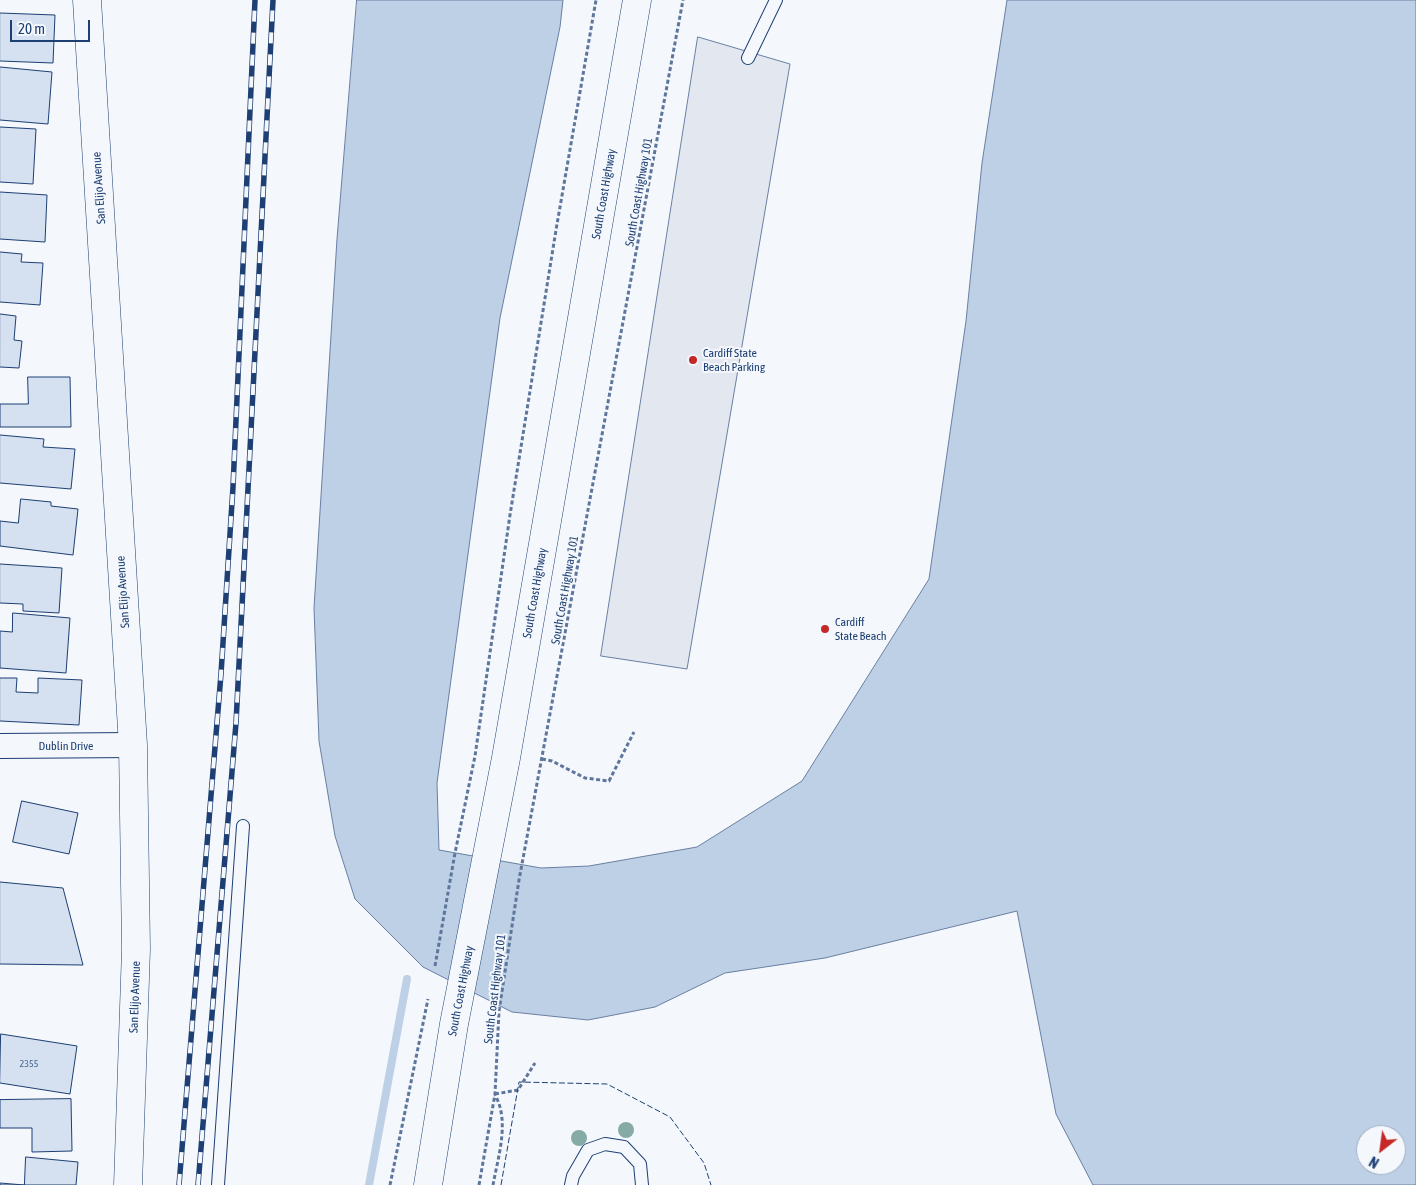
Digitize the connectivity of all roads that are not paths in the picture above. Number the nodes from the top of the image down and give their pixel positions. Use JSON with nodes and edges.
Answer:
{"nodes":[{"id":1,"x":88,"y":0,"type":"edge"},
{"id":2,"x":637,"y":0,"type":"edge"},
{"id":3,"x":776,"y":0,"type":"edge"},
{"id":4,"x":748,"y":58,"type":"dead end"},
{"id":5,"x":133,"y":745,"type":"junction"},
{"id":6,"x":0,"y":746,"type":"edge"},
{"id":7,"x":243,"y":826,"type":"dead end"},
{"id":8,"x":128,"y":1185,"type":"edge"},
{"id":9,"x":218,"y":1185,"type":"edge"},
{"id":10,"x":428,"y":1185,"type":"edge"},
{"id":11,"x":571,"y":1185,"type":"edge"},
{"id":12,"x":642,"y":1185,"type":"edge"}],
"edges":[{"from":1,"to":5,"type":"main road","name":"San Elijo Avenue"},
{"from":2,"to":10,"type":"main road","name":"South Coast Highway"},
{"from":3,"to":4,"type":"lane"},
{"from":5,"to":6,"type":"street","name":"Dublin Drive"},
{"from":5,"to":8,"type":"main road","name":"San Elijo Avenue"},
{"from":7,"to":9,"type":"lane"},
{"from":11,"to":12,"type":"lane"}]}
